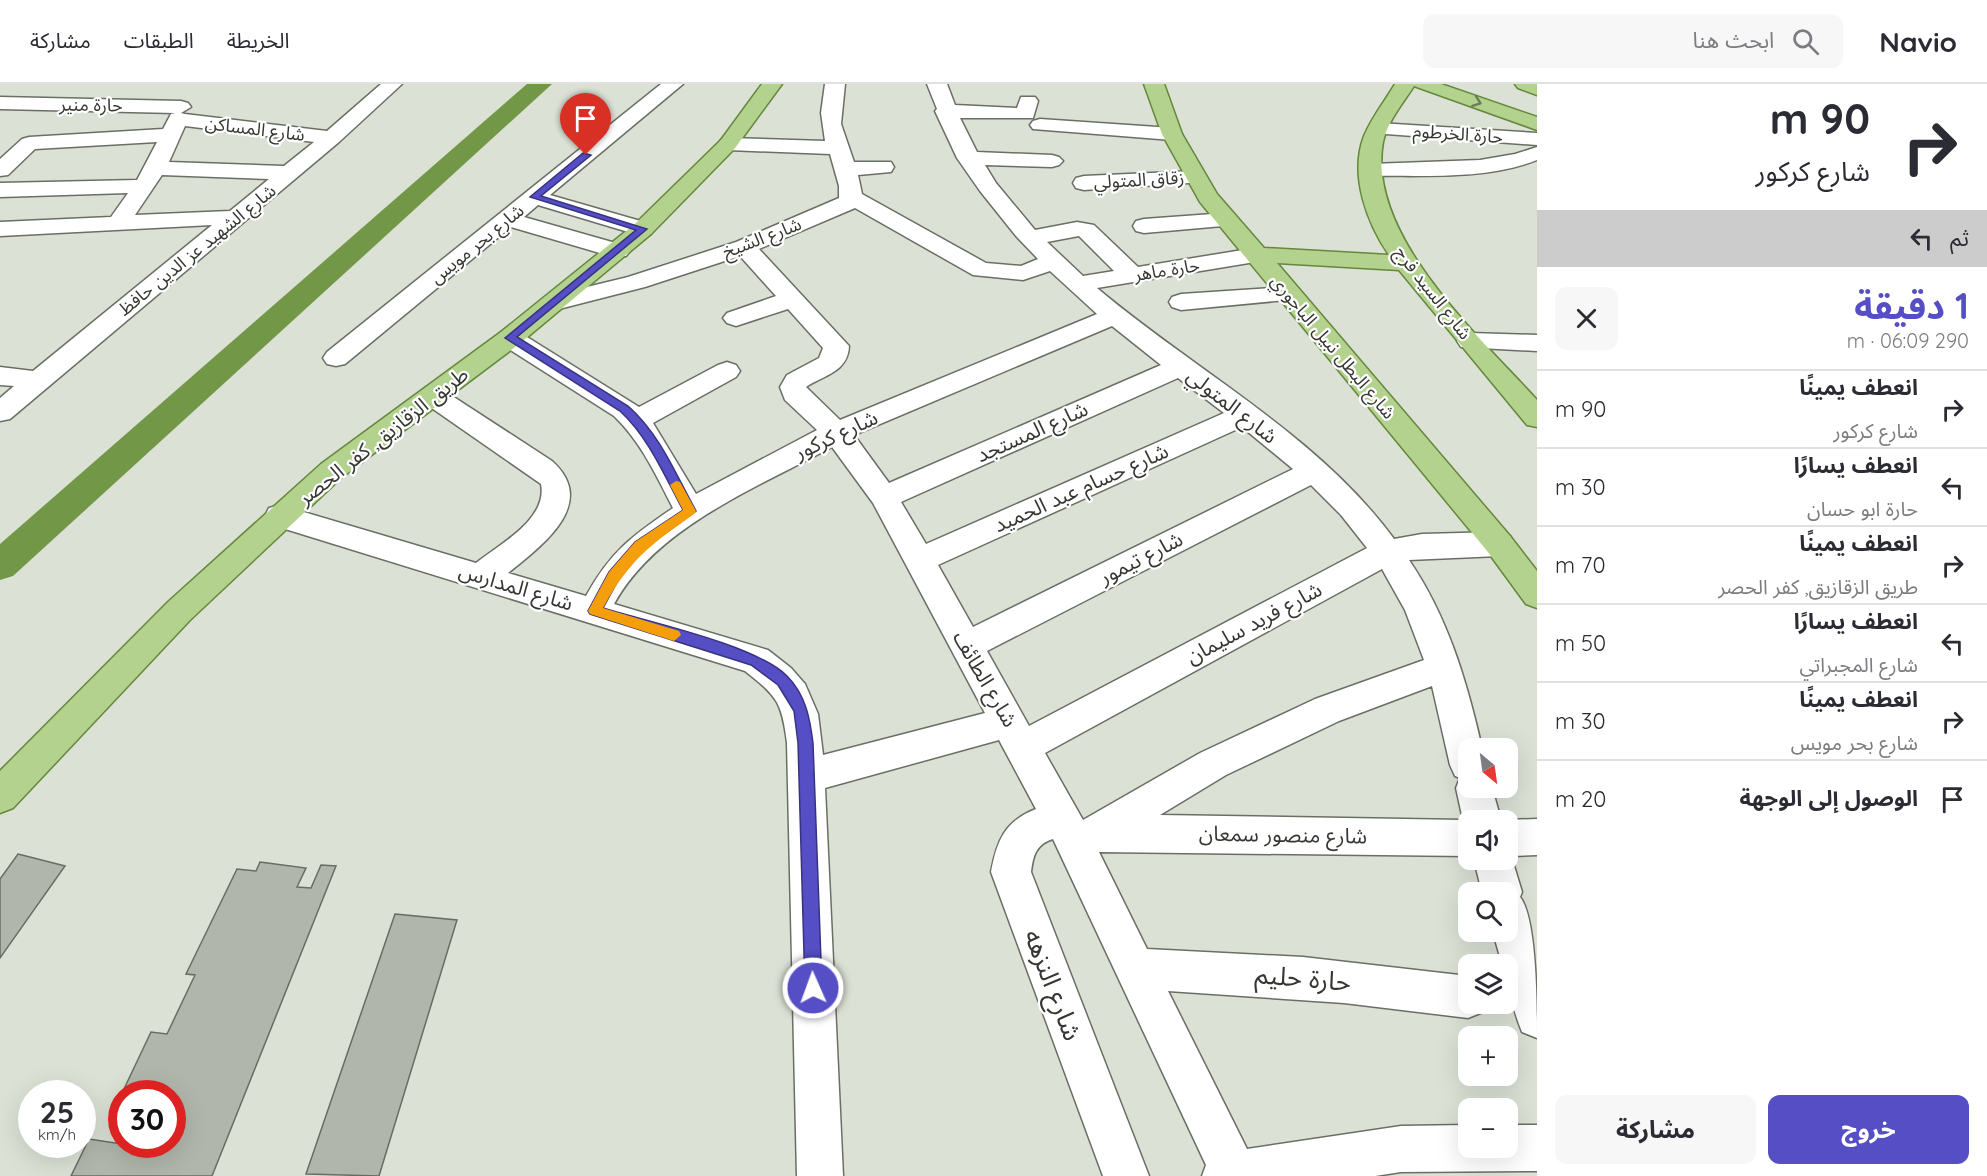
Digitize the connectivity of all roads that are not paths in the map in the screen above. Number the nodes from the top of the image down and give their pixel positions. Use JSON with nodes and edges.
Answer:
{"nodes":[{"id":1,"x":184,"y":84,"type":"edge"},
{"id":2,"x":392,"y":84,"type":"edge"},
{"id":3,"x":673,"y":84,"type":"edge"},
{"id":4,"x":772,"y":84,"type":"edge"},
{"id":5,"x":835,"y":84,"type":"edge"},
{"id":6,"x":937,"y":84,"type":"edge"},
{"id":7,"x":1154,"y":84,"type":"edge"},
{"id":8,"x":1405,"y":84,"type":"edge"},
{"id":9,"x":1422,"y":84,"type":"edge"},
{"id":10,"x":1525,"y":84,"type":"edge"},
{"id":11,"x":1537,"y":89,"type":"edge"},
{"id":12,"x":1028,"y":101,"type":"dead end"},
{"id":13,"x":0,"y":104,"type":"edge"},
{"id":14,"x":62,"y":105,"type":"junction"},
{"id":15,"x":177,"y":120,"type":"junction"},
{"id":16,"x":1537,"y":124,"type":"edge"},
{"id":17,"x":1040,"y":125,"type":"dead end"},
{"id":18,"x":1379,"y":129,"type":"junction"},
{"id":19,"x":961,"y":134,"type":"junction"},
{"id":20,"x":1172,"y":134,"type":"junction"},
{"id":21,"x":332,"y":138,"type":"junction"},
{"id":22,"x":23,"y":139,"type":"junction"},
{"id":23,"x":1537,"y":139,"type":"edge"},
{"id":24,"x":728,"y":144,"type":"junction"},
{"id":25,"x":1537,"y":153,"type":"edge"},
{"id":26,"x":841,"y":159,"type":"junction"},
{"id":27,"x":1052,"y":161,"type":"dead end"},
{"id":28,"x":883,"y":167,"type":"dead end"},
{"id":29,"x":0,"y":170,"type":"edge"},
{"id":30,"x":1371,"y":170,"type":"junction"},
{"id":31,"x":290,"y":173,"type":"junction"},
{"id":32,"x":151,"y":177,"type":"junction"},
{"id":33,"x":1195,"y":177,"type":"junction"},
{"id":34,"x":1084,"y":183,"type":"dead end"},
{"id":35,"x":0,"y":190,"type":"edge"},
{"id":36,"x":534,"y":197,"type":"junction"},
{"id":37,"x":852,"y":197,"type":"junction"},
{"id":38,"x":237,"y":217,"type":"junction"},
{"id":39,"x":508,"y":219,"type":"junction"},
{"id":40,"x":1226,"y":220,"type":"junction"},
{"id":41,"x":118,"y":223,"type":"junction"},
{"id":42,"x":1144,"y":226,"type":"dead end"},
{"id":43,"x":0,"y":229,"type":"edge"},
{"id":44,"x":643,"y":229,"type":"junction"},
{"id":45,"x":1030,"y":238,"type":"junction"},
{"id":46,"x":744,"y":247,"type":"junction"},
{"id":47,"x":618,"y":251,"type":"junction"},
{"id":48,"x":1255,"y":255,"type":"junction"},
{"id":49,"x":1053,"y":262,"type":"junction"},
{"id":50,"x":1405,"y":263,"type":"junction"},
{"id":51,"x":1132,"y":275,"type":"junction"},
{"id":52,"x":1079,"y":284,"type":"junction"},
{"id":53,"x":1288,"y":294,"type":"junction"},
{"id":54,"x":793,"y":299,"type":"junction"},
{"id":55,"x":555,"y":302,"type":"junction"},
{"id":56,"x":1181,"y":302,"type":"dead end"},
{"id":57,"x":1116,"y":315,"type":"junction"},
{"id":58,"x":736,"y":318,"type":"dead end"},
{"id":59,"x":510,"y":338,"type":"junction"},
{"id":60,"x":1470,"y":341,"type":"junction"},
{"id":61,"x":1537,"y":342,"type":"edge"},
{"id":62,"x":336,"y":358,"type":"dead end"},
{"id":63,"x":1181,"y":366,"type":"junction"},
{"id":64,"x":727,"y":370,"type":"dead end"},
{"id":65,"x":0,"y":376,"type":"edge"},
{"id":66,"x":39,"y":380,"type":"junction"},
{"id":67,"x":433,"y":396,"type":"junction"},
{"id":68,"x":0,"y":412,"type":"edge"},
{"id":69,"x":1244,"y":415,"type":"junction"},
{"id":70,"x":1537,"y":418,"type":"edge"},
{"id":71,"x":637,"y":420,"type":"junction"},
{"id":72,"x":836,"y":432,"type":"junction"},
{"id":73,"x":1316,"y":470,"type":"junction"},
{"id":74,"x":884,"y":497,"type":"junction"},
{"id":75,"x":690,"y":511,"type":"junction"},
{"id":76,"x":280,"y":516,"type":"junction"},
{"id":77,"x":1499,"y":544,"type":"junction"},
{"id":78,"x":1387,"y":552,"type":"junction"},
{"id":79,"x":918,"y":561,"type":"junction"},
{"id":80,"x":482,"y":576,"type":"junction"},
{"id":81,"x":1537,"y":595,"type":"edge"},
{"id":82,"x":594,"y":611,"type":"junction"},
{"id":83,"x":966,"y":646,"type":"junction"},
{"id":84,"x":1444,"y":667,"type":"junction"},
{"id":85,"x":1016,"y":734,"type":"junction"},
{"id":86,"x":1461,"y":738,"type":"edge"},
{"id":87,"x":807,"y":776,"type":"junction"},
{"id":88,"x":0,"y":796,"type":"edge"},
{"id":89,"x":1079,"y":832,"type":"junction"},
{"id":90,"x":1537,"y":837,"type":"edge"},
{"id":91,"x":1458,"y":838,"type":"edge"},
{"id":92,"x":1518,"y":838,"type":"edge"},
{"id":93,"x":1519,"y":926,"type":"edge"},
{"id":94,"x":1136,"y":969,"type":"junction"},
{"id":95,"x":1458,"y":995,"type":"edge"},
{"id":96,"x":1526,"y":1009,"type":"edge"},
{"id":97,"x":1537,"y":1148,"type":"edge"},
{"id":98,"x":1230,"y":1175,"type":"edge"},
{"id":99,"x":820,"y":1176,"type":"edge"},
{"id":100,"x":1126,"y":1176,"type":"edge"}],
"edges":[{"from":1,"to":15,"type":"street"},
{"from":2,"to":21,"type":"street","name":"شارع الشهيد عز الدين حافظ"},
{"from":3,"to":36,"type":"street","name":"شارع بحر مويس"},
{"from":4,"to":24,"type":"main road","name":"طريق الزقازيق, كفر الحصر"},
{"from":5,"to":26,"type":"street"},
{"from":6,"to":19,"type":"street","name":"شارع المتولي"},
{"from":7,"to":20,"type":"main road","name":"شارع البطل نبيل الباجوري"},
{"from":8,"to":18,"type":"main road","name":"شارع السيد فرج"},
{"from":9,"to":16,"type":"main road","one_way":true},
{"from":10,"to":11,"type":"main road"},
{"from":12,"to":19,"type":"street"},
{"from":13,"to":14,"type":"street","name":"حارة منير"},
{"from":14,"to":15,"type":"street","name":"حارة منير"},
{"from":14,"to":22,"type":"street"},
{"from":15,"to":21,"type":"street","name":"شارع المساكن"},
{"from":15,"to":22,"type":"street"},
{"from":15,"to":32,"type":"street"},
{"from":17,"to":20,"type":"street"},
{"from":18,"to":23,"type":"street","name":"حارة الخرطوم"},
{"from":18,"to":30,"type":"main road","name":"شارع السيد فرج"},
{"from":19,"to":27,"type":"street"},
{"from":19,"to":45,"type":"street","name":"شارع المتولي"},
{"from":20,"to":33,"type":"main road","name":"شارع البطل نبيل الباجوري"},
{"from":21,"to":31,"type":"street","name":"شارع الشهيد عز الدين حافظ"},
{"from":22,"to":29,"type":"street"},
{"from":24,"to":26,"type":"street"},
{"from":24,"to":44,"type":"main road","name":"طريق الزقازيق, كفر الحصر"},
{"from":25,"to":30,"type":"street"},
{"from":26,"to":28,"type":"street"},
{"from":26,"to":37,"type":"street"},
{"from":30,"to":50,"type":"main road","name":"شارع السيد فرج"},
{"from":31,"to":32,"type":"street"},
{"from":31,"to":38,"type":"street","name":"شارع الشهيد عز الدين حافظ"},
{"from":32,"to":35,"type":"street"},
{"from":32,"to":41,"type":"street"},
{"from":33,"to":34,"type":"street","name":"زقاق المتولي"},
{"from":33,"to":40,"type":"main road","name":"شارع البطل نبيل الباجوري"},
{"from":36,"to":39,"type":"street","name":"شارع بحر مويس"},
{"from":36,"to":44,"type":"street"},
{"from":37,"to":46,"type":"street","name":"شارع الشيخ"},
{"from":37,"to":49,"type":"street"},
{"from":38,"to":41,"type":"street"},
{"from":38,"to":66,"type":"street","name":"شارع الشهيد عز الدين حافظ"},
{"from":39,"to":47,"type":"street"},
{"from":39,"to":62,"type":"street","name":"شارع بحر مويس"},
{"from":40,"to":42,"type":"street"},
{"from":40,"to":48,"type":"main road","name":"شارع البطل نبيل الباجوري"},
{"from":41,"to":43,"type":"street"},
{"from":44,"to":47,"type":"main road","name":"طريق الزقازيق, كفر الحصر"},
{"from":45,"to":49,"type":"street","name":"شارع المتولي"},
{"from":45,"to":51,"type":"street"},
{"from":46,"to":54,"type":"street","name":"شارع الطائف"},
{"from":46,"to":55,"type":"street","name":"شارع الشيخ"},
{"from":47,"to":55,"type":"main road","name":"طريق الزقازيق, كفر الحصر"},
{"from":48,"to":50,"type":"main road"},
{"from":48,"to":51,"type":"street","name":"حارة ماهر"},
{"from":48,"to":53,"type":"main road","name":"شارع البطل نبيل الباجوري"},
{"from":49,"to":52,"type":"street","name":"شارع المتولي"},
{"from":50,"to":60,"type":"main road","name":"شارع السيد فرج"},
{"from":51,"to":52,"type":"street","name":"حارة ماهر"},
{"from":52,"to":57,"type":"street","name":"شارع المتولي"},
{"from":53,"to":56,"type":"street"},
{"from":53,"to":77,"type":"main road","name":"شارع البطل نبيل الباجوري"},
{"from":54,"to":58,"type":"street"},
{"from":54,"to":72,"type":"street","name":"شارع الطائف"},
{"from":55,"to":59,"type":"main road","name":"طريق الزقازيق, كفر الحصر"},
{"from":57,"to":63,"type":"street","name":"شارع المتولي"},
{"from":57,"to":72,"type":"street","name":"شارع كركور"},
{"from":59,"to":67,"type":"main road","name":"طريق الزقازيق, كفر الحصر"},
{"from":59,"to":71,"type":"street"},
{"from":60,"to":61,"type":"street"},
{"from":60,"to":70,"type":"main road","name":"شارع السيد فرج"},
{"from":63,"to":69,"type":"street","name":"شارع المتولي"},
{"from":63,"to":74,"type":"street","name":"شارع المستجد"},
{"from":64,"to":71,"type":"street"},
{"from":65,"to":66,"type":"street"},
{"from":66,"to":68,"type":"street","name":"شارع الشهيد عز الدين حافظ"},
{"from":67,"to":76,"type":"main road","name":"طريق الزقازيق, كفر الحصر"},
{"from":67,"to":80,"type":"street"},
{"from":69,"to":73,"type":"street","name":"شارع المتولي"},
{"from":69,"to":79,"type":"street","name":"شارع حسام عبد الحميد"},
{"from":71,"to":75,"type":"street"},
{"from":72,"to":74,"type":"street","name":"شارع الطائف"},
{"from":72,"to":75,"type":"street","name":"شارع كركور"},
{"from":73,"to":78,"type":"street","name":"شارع المتولي"},
{"from":73,"to":83,"type":"street","name":"شارع تيمور"},
{"from":74,"to":79,"type":"street","name":"شارع الطائف"},
{"from":75,"to":82,"type":"street","name":"شارع كركور"},
{"from":76,"to":80,"type":"street","name":"شارع المدارس"},
{"from":76,"to":88,"type":"main road","name":"طريق الزقازيق, كفر الحصر"},
{"from":77,"to":78,"type":"street","name":"شارع فريد سليمان"},
{"from":77,"to":81,"type":"main road","name":"شارع البطل نبيل الباجوري"},
{"from":78,"to":84,"type":"street","name":"شارع المتولي"},
{"from":78,"to":85,"type":"street","name":"شارع فريد سليمان"},
{"from":79,"to":83,"type":"street","name":"شارع الطائف"},
{"from":80,"to":82,"type":"street","name":"شارع المدارس"},
{"from":82,"to":87,"type":"street","name":"شارع المدارس"},
{"from":83,"to":85,"type":"street","name":"شارع الطائف"},
{"from":84,"to":86,"type":"street","name":"شارع المتولي"},
{"from":84,"to":89,"type":"street"},
{"from":85,"to":87,"type":"street"},
{"from":85,"to":89,"type":"street","name":"شارع الطائف"},
{"from":87,"to":99,"type":"street","name":"شارع المدارس"},
{"from":89,"to":91,"type":"street","name":"شارع منصور سمعان"},
{"from":89,"to":94,"type":"street","name":"شارع الطائف"},
{"from":89,"to":100,"type":"street","name":"شارع النزهه"},
{"from":90,"to":92,"type":"street"},
{"from":93,"to":96,"type":"street"},
{"from":94,"to":95,"type":"street","name":"حارة حليم"},
{"from":94,"to":98,"type":"street","name":"شارع الطائف"},
{"from":97,"to":98,"type":"street"}]}
